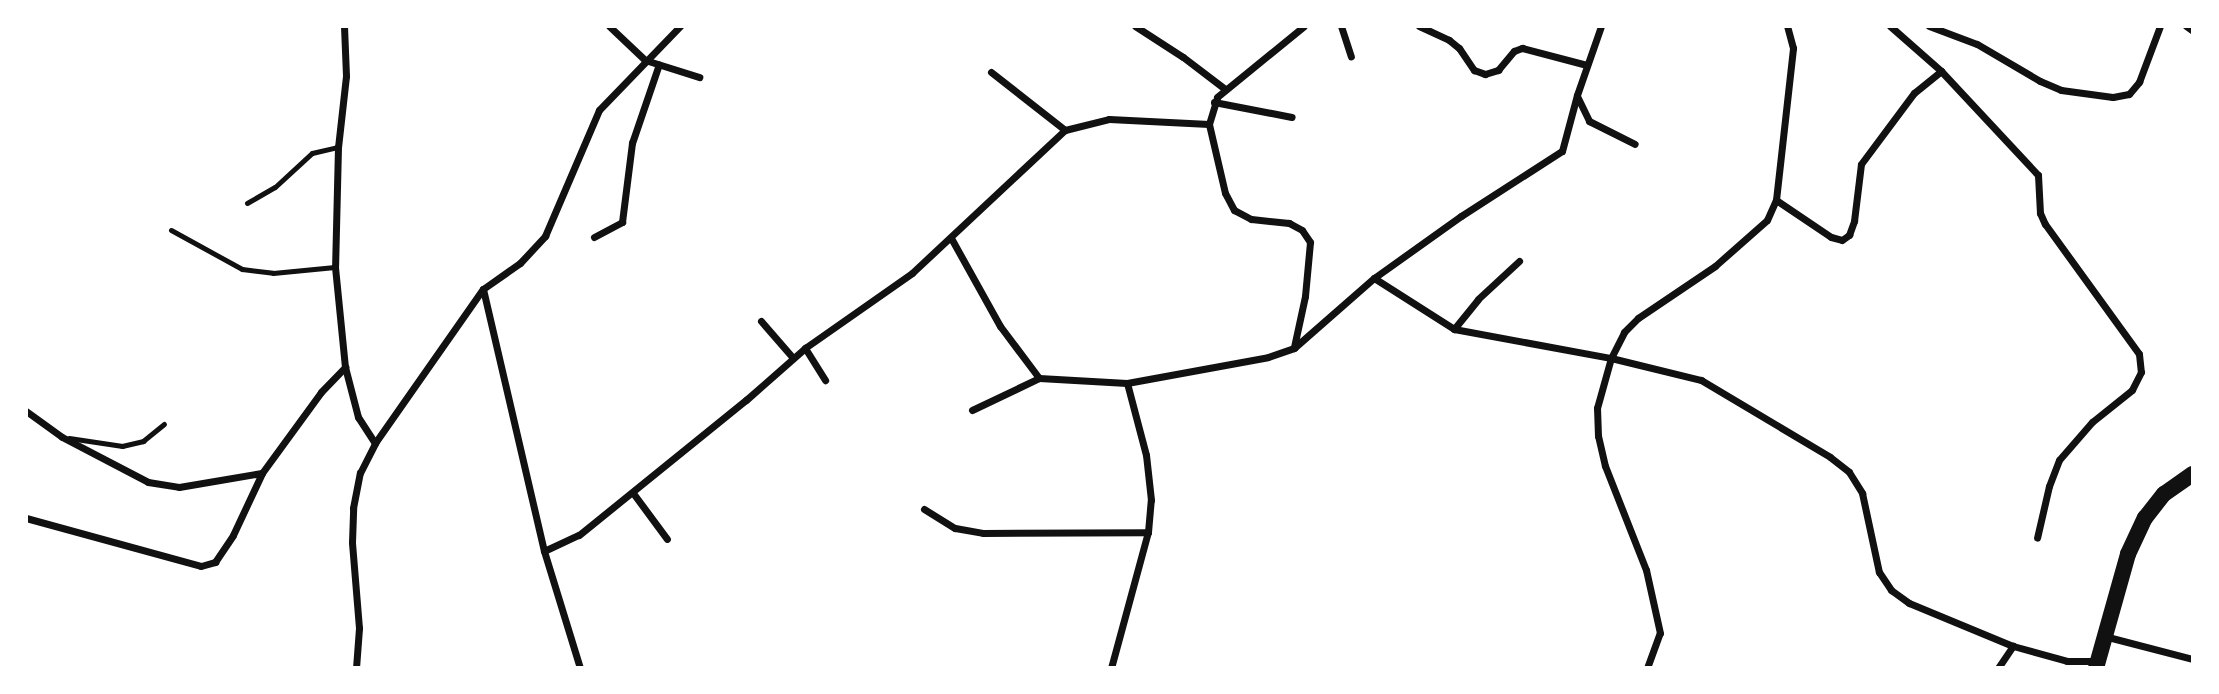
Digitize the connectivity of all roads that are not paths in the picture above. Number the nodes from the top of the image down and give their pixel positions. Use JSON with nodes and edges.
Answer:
{"nodes":[{"id":1,"x":344,"y":26,"type":"edge"},
{"id":2,"x":608,"y":26,"type":"edge"},
{"id":3,"x":680,"y":26,"type":"edge"},
{"id":4,"x":1135,"y":26,"type":"edge"},
{"id":5,"x":1304,"y":26,"type":"edge"},
{"id":6,"x":1341,"y":26,"type":"edge"},
{"id":7,"x":1419,"y":26,"type":"edge"},
{"id":8,"x":1601,"y":26,"type":"edge"},
{"id":9,"x":1787,"y":26,"type":"edge"},
{"id":10,"x":1890,"y":26,"type":"edge"},
{"id":11,"x":1929,"y":26,"type":"edge"},
{"id":12,"x":2160,"y":26,"type":"edge"},
{"id":13,"x":2186,"y":26,"type":"edge"},
{"id":14,"x":2193,"y":31,"type":"edge"},
{"id":15,"x":1351,"y":57,"type":"dead end"},
{"id":16,"x":645,"y":60,"type":"junction"},
{"id":17,"x":659,"y":64,"type":"junction"},
{"id":18,"x":1587,"y":65,"type":"junction"},
{"id":19,"x":1941,"y":71,"type":"junction"},
{"id":20,"x":991,"y":72,"type":"dead end"},
{"id":21,"x":699,"y":77,"type":"dead end"},
{"id":22,"x":1225,"y":89,"type":"junction"},
{"id":23,"x":1577,"y":95,"type":"junction"},
{"id":24,"x":1214,"y":102,"type":"junction"},
{"id":25,"x":1292,"y":117,"type":"dead end"},
{"id":26,"x":1209,"y":124,"type":"junction"},
{"id":27,"x":1065,"y":130,"type":"junction"},
{"id":28,"x":1635,"y":144,"type":"dead end"},
{"id":29,"x":338,"y":148,"type":"junction"},
{"id":30,"x":1776,"y":200,"type":"junction"},
{"id":31,"x":247,"y":203,"type":"dead end"},
{"id":32,"x":171,"y":230,"type":"dead end"},
{"id":33,"x":594,"y":237,"type":"dead end"},
{"id":34,"x":951,"y":239,"type":"junction"},
{"id":35,"x":1519,"y":261,"type":"dead end"},
{"id":36,"x":335,"y":267,"type":"junction"},
{"id":37,"x":1374,"y":278,"type":"junction"},
{"id":38,"x":483,"y":289,"type":"junction"},
{"id":39,"x":761,"y":321,"type":"dead end"},
{"id":40,"x":1454,"y":329,"type":"junction"},
{"id":41,"x":805,"y":348,"type":"junction"},
{"id":42,"x":1294,"y":348,"type":"junction"},
{"id":43,"x":793,"y":358,"type":"junction"},
{"id":44,"x":1611,"y":358,"type":"junction"},
{"id":45,"x":345,"y":367,"type":"junction"},
{"id":46,"x":1039,"y":378,"type":"junction"},
{"id":47,"x":825,"y":380,"type":"dead end"},
{"id":48,"x":1126,"y":383,"type":"junction"},
{"id":49,"x":972,"y":410,"type":"dead end"},
{"id":50,"x":26,"y":411,"type":"edge"},
{"id":51,"x":164,"y":424,"type":"dead end"},
{"id":52,"x":62,"y":437,"type":"junction"},
{"id":53,"x":375,"y":443,"type":"junction"},
{"id":54,"x":262,"y":473,"type":"junction"},
{"id":55,"x":2193,"y":474,"type":"edge"},
{"id":56,"x":633,"y":493,"type":"junction"},
{"id":57,"x":924,"y":509,"type":"dead end"},
{"id":58,"x":26,"y":519,"type":"edge"},
{"id":59,"x":1149,"y":532,"type":"junction"},
{"id":60,"x":2037,"y":538,"type":"dead end"},
{"id":61,"x":667,"y":539,"type":"dead end"},
{"id":62,"x":544,"y":551,"type":"junction"},
{"id":63,"x":2104,"y":635,"type":"junction"},
{"id":64,"x":2013,"y":646,"type":"junction"},
{"id":65,"x":2193,"y":659,"type":"edge"},
{"id":66,"x":2096,"y":664,"type":"edge"},
{"id":67,"x":2066,"y":665,"type":"edge"},
{"id":68,"x":356,"y":668,"type":"edge"},
{"id":69,"x":580,"y":668,"type":"edge"},
{"id":70,"x":1111,"y":668,"type":"edge"},
{"id":71,"x":1647,"y":668,"type":"edge"},
{"id":72,"x":1998,"y":668,"type":"edge"}],
"edges":[{"from":1,"to":29,"type":"street"},
{"from":2,"to":16,"type":"street"},
{"from":3,"to":16,"type":"street"},
{"from":4,"to":22,"type":"street"},
{"from":5,"to":22,"type":"street"},
{"from":6,"to":15,"type":"street"},
{"from":7,"to":18,"type":"street"},
{"from":8,"to":18,"type":"street"},
{"from":9,"to":30,"type":"street"},
{"from":10,"to":19,"type":"street"},
{"from":11,"to":12,"type":"street"},
{"from":13,"to":14,"type":"street"},
{"from":16,"to":17,"type":"street"},
{"from":16,"to":38,"type":"street"},
{"from":17,"to":21,"type":"street"},
{"from":17,"to":33,"type":"street"},
{"from":18,"to":23,"type":"street"},
{"from":19,"to":30,"type":"street"},
{"from":19,"to":60,"type":"street"},
{"from":20,"to":27,"type":"street"},
{"from":22,"to":24,"type":"street"},
{"from":23,"to":28,"type":"street"},
{"from":23,"to":37,"type":"street"},
{"from":24,"to":25,"type":"street"},
{"from":24,"to":26,"type":"street"},
{"from":26,"to":27,"type":"street"},
{"from":26,"to":42,"type":"street"},
{"from":27,"to":34,"type":"street"},
{"from":29,"to":31,"type":"lane"},
{"from":29,"to":36,"type":"street"},
{"from":30,"to":44,"type":"street"},
{"from":32,"to":36,"type":"lane"},
{"from":34,"to":41,"type":"street"},
{"from":34,"to":46,"type":"street"},
{"from":35,"to":40,"type":"street"},
{"from":36,"to":45,"type":"street"},
{"from":37,"to":40,"type":"street"},
{"from":37,"to":42,"type":"street"},
{"from":38,"to":53,"type":"street"},
{"from":38,"to":62,"type":"street"},
{"from":39,"to":43,"type":"street"},
{"from":40,"to":44,"type":"street"},
{"from":41,"to":43,"type":"street"},
{"from":41,"to":47,"type":"street"},
{"from":42,"to":48,"type":"street"},
{"from":43,"to":56,"type":"street"},
{"from":44,"to":64,"type":"street"},
{"from":44,"to":71,"type":"street"},
{"from":45,"to":53,"type":"street"},
{"from":45,"to":54,"type":"street"},
{"from":46,"to":48,"type":"street"},
{"from":46,"to":49,"type":"street"},
{"from":48,"to":59,"type":"street"},
{"from":50,"to":52,"type":"street"},
{"from":51,"to":52,"type":"lane"},
{"from":52,"to":54,"type":"street"},
{"from":53,"to":68,"type":"street"},
{"from":54,"to":58,"type":"street"},
{"from":55,"to":63,"type":"main road"},
{"from":56,"to":61,"type":"street"},
{"from":56,"to":62,"type":"street"},
{"from":57,"to":59,"type":"street"},
{"from":59,"to":70,"type":"street"},
{"from":62,"to":69,"type":"street"},
{"from":63,"to":65,"type":"street"},
{"from":63,"to":66,"type":"main road"},
{"from":64,"to":67,"type":"street"},
{"from":64,"to":72,"type":"street"},
{"from":66,"to":67,"type":"street"}]}
